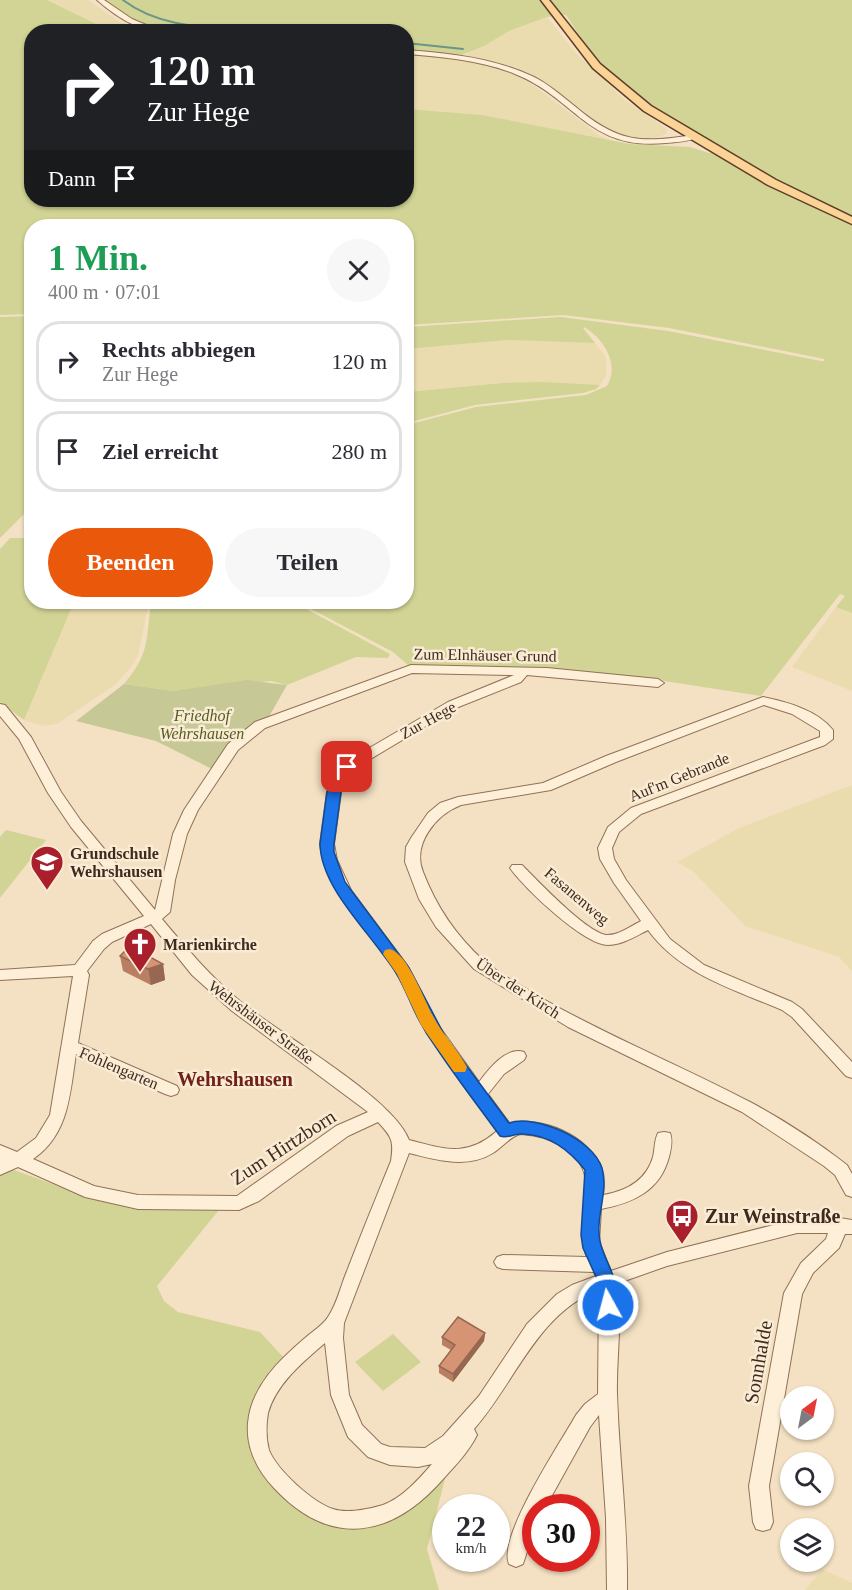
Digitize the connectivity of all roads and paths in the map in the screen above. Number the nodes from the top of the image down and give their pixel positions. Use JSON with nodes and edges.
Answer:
{"nodes":[{"id":1,"x":100,"y":0,"type":"edge"},
{"id":2,"x":545,"y":0,"type":"edge"},
{"id":3,"x":140,"y":24,"type":"edge"},
{"id":4,"x":414,"y":53,"type":"edge"},
{"id":5,"x":676,"y":126,"type":"junction"},
{"id":6,"x":693,"y":137,"type":"junction"},
{"id":7,"x":666,"y":141,"type":"junction"},
{"id":8,"x":852,"y":221,"type":"edge"},
{"id":9,"x":524,"y":671,"type":"junction"},
{"id":10,"x":658,"y":683,"type":"dead end"},
{"id":11,"x":763,"y":700,"type":"joint"},
{"id":12,"x":0,"y":708,"type":"edge"},
{"id":13,"x":517,"y":868,"type":"dead end"},
{"id":14,"x":153,"y":918,"type":"junction"},
{"id":15,"x":651,"y":922,"type":"junction"},
{"id":16,"x":79,"y":970,"type":"junction"},
{"id":17,"x":0,"y":975,"type":"edge"},
{"id":18,"x":68,"y":1047,"type":"junction"},
{"id":19,"x":518,"y":1056,"type":"dead end"},
{"id":20,"x":852,"y":1072,"type":"edge"},
{"id":21,"x":171,"y":1090,"type":"dead end"},
{"id":22,"x":479,"y":1093,"type":"junction"},
{"id":23,"x":380,"y":1114,"type":"junction"},
{"id":24,"x":506,"y":1131,"type":"junction"},
{"id":25,"x":664,"y":1138,"type":"dead end"},
{"id":26,"x":402,"y":1145,"type":"junction"},
{"id":27,"x":0,"y":1152,"type":"edge"},
{"id":28,"x":20,"y":1161,"type":"junction"},
{"id":29,"x":0,"y":1168,"type":"edge"},
{"id":30,"x":852,"y":1190,"type":"edge"},
{"id":31,"x":592,"y":1204,"type":"junction"},
{"id":32,"x":849,"y":1226,"type":"edge"},
{"id":33,"x":503,"y":1262,"type":"dead end"},
{"id":34,"x":603,"y":1272,"type":"junction"},
{"id":35,"x":335,"y":1323,"type":"junction"},
{"id":36,"x":608,"y":1398,"type":"junction"},
{"id":37,"x":486,"y":1402,"type":"junction"},
{"id":38,"x":763,"y":1522,"type":"dead end"},
{"id":39,"x":516,"y":1557,"type":"dead end"},
{"id":40,"x":618,"y":1590,"type":"edge"}],
"edges":[{"from":1,"to":3,"type":"street"},
{"from":2,"to":5,"type":"main road"},
{"from":4,"to":7,"type":"street"},
{"from":5,"to":6,"type":"main road"},
{"from":5,"to":7,"type":"street"},
{"from":6,"to":7,"type":"street"},
{"from":6,"to":8,"type":"main road"},
{"from":9,"to":10,"type":"street","name":"Zum Elnhäuser Grund"},
{"from":9,"to":14,"type":"street","name":"Zum Elnhäuser Grund"},
{"from":9,"to":22,"type":"street","name":"Zur Hege"},
{"from":11,"to":15,"type":"street","name":"Auf'm Gebrande"},
{"from":11,"to":30,"type":"street","name":"Über der Kirch"},
{"from":12,"to":14,"type":"street","name":"Wehrshäuser Straße"},
{"from":13,"to":15,"type":"street","name":"Fasanenweg"},
{"from":14,"to":16,"type":"street"},
{"from":14,"to":23,"type":"street","name":"Wehrshäuser Straße"},
{"from":15,"to":20,"type":"street","name":"Auf'm Gebrande"},
{"from":16,"to":17,"type":"street"},
{"from":16,"to":18,"type":"street","name":"Fohlengarten"},
{"from":18,"to":21,"type":"street","name":"Fohlengarten"},
{"from":18,"to":28,"type":"street","name":"Fohlengarten"},
{"from":19,"to":22,"type":"street"},
{"from":22,"to":24,"type":"street","name":"Zur Hege"},
{"from":23,"to":26,"type":"street","name":"Wehrshäuser Straße"},
{"from":23,"to":28,"type":"street","name":"Zum Hirtzborn"},
{"from":24,"to":26,"type":"street"},
{"from":24,"to":31,"type":"street"},
{"from":25,"to":31,"type":"street"},
{"from":26,"to":35,"type":"street"},
{"from":27,"to":28,"type":"street","name":"Zum Hirtzborn"},
{"from":28,"to":29,"type":"street"},
{"from":31,"to":34,"type":"street"},
{"from":32,"to":34,"type":"street"},
{"from":32,"to":38,"type":"street","name":"Sonnhalde"},
{"from":33,"to":34,"type":"street"},
{"from":34,"to":36,"type":"street"},
{"from":34,"to":37,"type":"street"},
{"from":35,"to":37,"type":"street"},
{"from":35,"to":37,"type":"street"},
{"from":36,"to":39,"type":"street"},
{"from":36,"to":40,"type":"street"}]}
